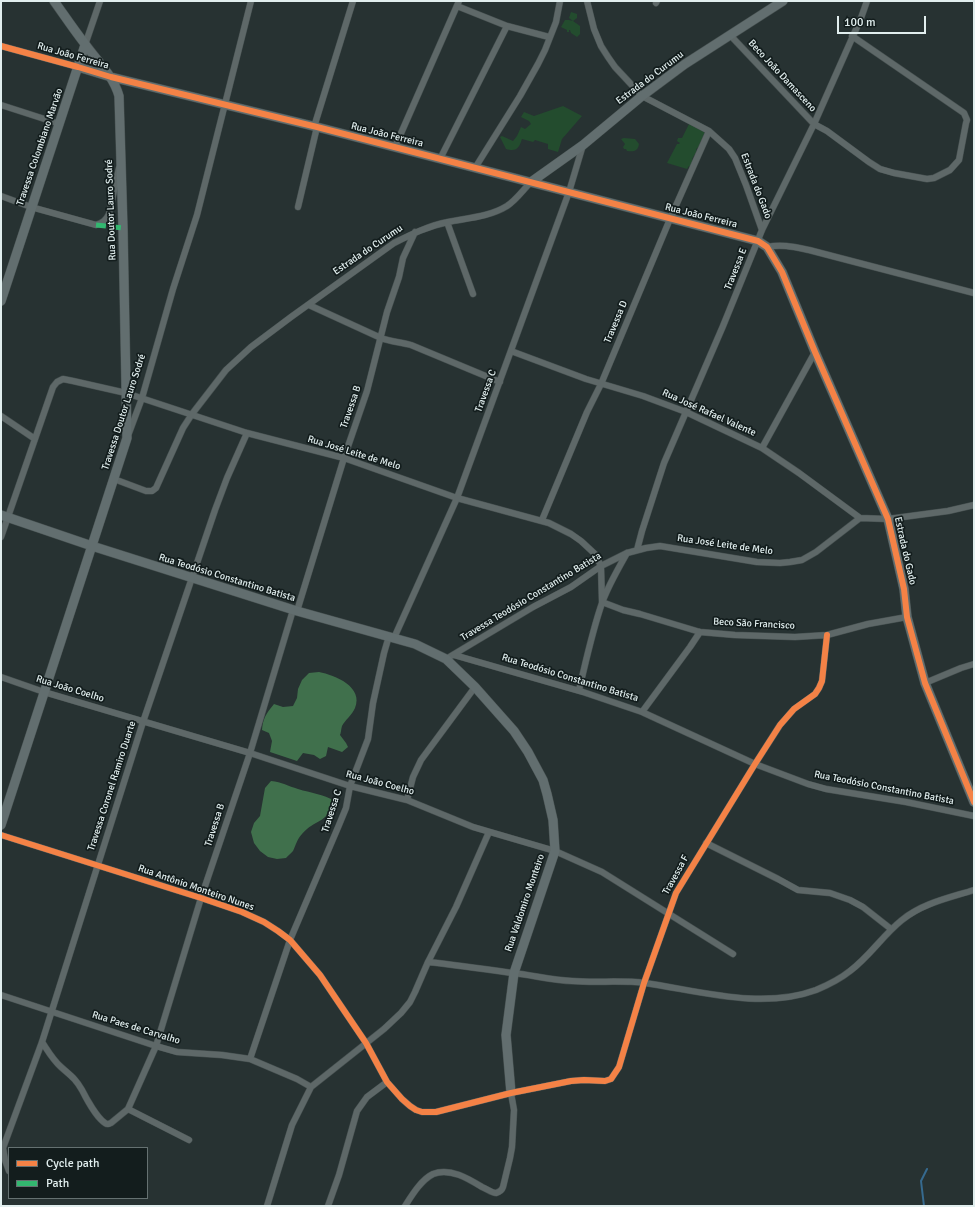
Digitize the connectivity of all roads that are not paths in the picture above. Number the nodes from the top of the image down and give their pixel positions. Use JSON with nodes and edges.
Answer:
{"nodes":[{"id":1,"x":54,"y":1,"type":"edge"},
{"id":2,"x":100,"y":1,"type":"edge"},
{"id":3,"x":252,"y":1,"type":"edge"},
{"id":4,"x":353,"y":1,"type":"edge"},
{"id":5,"x":560,"y":1,"type":"edge"},
{"id":6,"x":587,"y":1,"type":"edge"},
{"id":7,"x":783,"y":1,"type":"edge"},
{"id":8,"x":867,"y":1,"type":"edge"},
{"id":9,"x":458,"y":3,"type":"edge"},
{"id":10,"x":507,"y":26,"type":"junction"},
{"id":11,"x":730,"y":35,"type":"junction"},
{"id":12,"x":852,"y":36,"type":"junction"},
{"id":13,"x":549,"y":37,"type":"junction"},
{"id":14,"x":85,"y":45,"type":"junction"},
{"id":15,"x":1,"y":46,"type":"edge"},
{"id":16,"x":78,"y":67,"type":"junction"},
{"id":17,"x":111,"y":77,"type":"junction"},
{"id":18,"x":642,"y":96,"type":"junction"},
{"id":19,"x":226,"y":105,"type":"junction"},
{"id":20,"x":1,"y":106,"type":"edge"},
{"id":21,"x":60,"y":124,"type":"junction"},
{"id":22,"x":814,"y":124,"type":"junction"},
{"id":23,"x":316,"y":127,"type":"junction"},
{"id":24,"x":709,"y":131,"type":"junction"},
{"id":25,"x":583,"y":145,"type":"junction"},
{"id":26,"x":394,"y":147,"type":"junction"},
{"id":27,"x":440,"y":158,"type":"junction"},
{"id":28,"x":120,"y":159,"type":"junction"},
{"id":29,"x":475,"y":168,"type":"junction"},
{"id":30,"x":531,"y":182,"type":"junction"},
{"id":31,"x":569,"y":192,"type":"junction"},
{"id":32,"x":1,"y":196,"type":"edge"},
{"id":33,"x":31,"y":207,"type":"junction"},
{"id":34,"x":298,"y":207,"type":"dead end"},
{"id":35,"x":670,"y":219,"type":"junction"},
{"id":36,"x":447,"y":222,"type":"junction"},
{"id":37,"x":762,"y":230,"type":"junction"},
{"id":38,"x":415,"y":232,"type":"junction"},
{"id":39,"x":758,"y":241,"type":"junction"},
{"id":40,"x":767,"y":247,"type":"junction"},
{"id":41,"x":974,"y":293,"type":"edge"},
{"id":42,"x":473,"y":294,"type":"dead end"},
{"id":43,"x":1,"y":301,"type":"edge"},
{"id":44,"x":309,"y":305,"type":"junction"},
{"id":45,"x":381,"y":338,"type":"junction"},
{"id":46,"x":511,"y":351,"type":"junction"},
{"id":47,"x":815,"y":352,"type":"junction"},
{"id":48,"x":500,"y":382,"type":"junction"},
{"id":49,"x":601,"y":384,"type":"junction"},
{"id":50,"x":126,"y":393,"type":"junction"},
{"id":51,"x":142,"y":398,"type":"junction"},
{"id":52,"x":686,"y":412,"type":"junction"},
{"id":53,"x":192,"y":414,"type":"junction"},
{"id":54,"x":1,"y":416,"type":"edge"},
{"id":55,"x":247,"y":433,"type":"junction"},
{"id":56,"x":127,"y":438,"type":"junction"},
{"id":57,"x":35,"y":439,"type":"junction"},
{"id":58,"x":762,"y":448,"type":"junction"},
{"id":59,"x":344,"y":458,"type":"junction"},
{"id":60,"x":114,"y":479,"type":"junction"},
{"id":61,"x":457,"y":498,"type":"junction"},
{"id":62,"x":974,"y":505,"type":"edge"},
{"id":63,"x":4,"y":516,"type":"edge"},
{"id":64,"x":860,"y":518,"type":"junction"},
{"id":65,"x":888,"y":519,"type":"junction"},
{"id":66,"x":542,"y":520,"type":"junction"},
{"id":67,"x":1,"y":537,"type":"edge"},
{"id":68,"x":92,"y":546,"type":"junction"},
{"id":69,"x":638,"y":550,"type":"junction"},
{"id":70,"x":627,"y":553,"type":"junction"},
{"id":71,"x":601,"y":566,"type":"junction"},
{"id":72,"x":192,"y":578,"type":"junction"},
{"id":73,"x":602,"y":602,"type":"junction"},
{"id":74,"x":295,"y":610,"type":"junction"},
{"id":75,"x":907,"y":617,"type":"junction"},
{"id":76,"x":700,"y":632,"type":"junction"},
{"id":77,"x":827,"y":635,"type":"junction"},
{"id":78,"x":391,"y":637,"type":"junction"},
{"id":79,"x":450,"y":657,"type":"junction"},
{"id":80,"x":974,"y":664,"type":"edge"},
{"id":81,"x":1,"y":677,"type":"edge"},
{"id":82,"x":925,"y":684,"type":"junction"},
{"id":83,"x":475,"y":687,"type":"junction"},
{"id":84,"x":579,"y":690,"type":"junction"},
{"id":85,"x":44,"y":692,"type":"junction"},
{"id":86,"x":642,"y":712,"type":"junction"},
{"id":87,"x":143,"y":722,"type":"junction"},
{"id":88,"x":250,"y":753,"type":"junction"},
{"id":89,"x":754,"y":764,"type":"junction"},
{"id":90,"x":350,"y":786,"type":"junction"},
{"id":91,"x":407,"y":800,"type":"junction"},
{"id":92,"x":974,"y":802,"type":"edge"},
{"id":93,"x":974,"y":816,"type":"edge"},
{"id":94,"x":1,"y":825,"type":"edge"},
{"id":95,"x":489,"y":832,"type":"junction"},
{"id":96,"x":1,"y":835,"type":"edge"},
{"id":97,"x":706,"y":843,"type":"junction"},
{"id":98,"x":554,"y":851,"type":"junction"},
{"id":99,"x":97,"y":866,"type":"junction"},
{"id":100,"x":974,"y":890,"type":"edge"},
{"id":101,"x":202,"y":898,"type":"junction"},
{"id":102,"x":668,"y":913,"type":"junction"},
{"id":103,"x":891,"y":929,"type":"junction"},
{"id":104,"x":290,"y":940,"type":"junction"},
{"id":105,"x":733,"y":954,"type":"dead end"},
{"id":106,"x":428,"y":962,"type":"junction"},
{"id":107,"x":514,"y":973,"type":"junction"},
{"id":108,"x":644,"y":983,"type":"junction"},
{"id":109,"x":1,"y":995,"type":"edge"},
{"id":110,"x":51,"y":1011,"type":"junction"},
{"id":111,"x":42,"y":1042,"type":"junction"},
{"id":112,"x":366,"y":1043,"type":"junction"},
{"id":113,"x":156,"y":1046,"type":"junction"},
{"id":114,"x":250,"y":1059,"type":"junction"},
{"id":115,"x":387,"y":1082,"type":"junction"},
{"id":116,"x":311,"y":1087,"type":"junction"},
{"id":117,"x":511,"y":1093,"type":"junction"},
{"id":118,"x":128,"y":1109,"type":"junction"},
{"id":119,"x":189,"y":1140,"type":"dead end"},
{"id":120,"x":8,"y":1168,"type":"edge"},
{"id":121,"x":266,"y":1206,"type":"edge"},
{"id":122,"x":328,"y":1206,"type":"edge"},
{"id":123,"x":404,"y":1206,"type":"edge"}],
"edges":[{"from":1,"to":14,"type":"street","name":"Rua Doutor Lauro Sodré"},
{"from":2,"to":14,"type":"street","name":"Travessa Colombiano Marvão"},
{"from":3,"to":19,"type":"street","name":"Travessa Doutor Lauro Sodré"},
{"from":4,"to":23,"type":"street"},
{"from":5,"to":13,"type":"street"},
{"from":6,"to":18,"type":"street","name":"Estrada do Gado"},
{"from":7,"to":11,"type":"street","name":"Estrada do Curumu"},
{"from":8,"to":12,"type":"street","name":"Travessa E"},
{"from":9,"to":10,"type":"street"},
{"from":9,"to":26,"type":"street"},
{"from":10,"to":13,"type":"street"},
{"from":10,"to":27,"type":"street"},
{"from":11,"to":18,"type":"street","name":"Estrada do Curumu"},
{"from":11,"to":22,"type":"street","name":"Beco João Damasceno"},
{"from":12,"to":22,"type":"street","name":"Travessa E"},
{"from":12,"to":22,"type":"street","name":"Beco João Damasceno"},
{"from":13,"to":29,"type":"street"},
{"from":14,"to":16,"type":"street","name":"Travessa Colombiano Marvão"},
{"from":14,"to":17,"type":"street","name":"Rua Doutor Lauro Sodré"},
{"from":15,"to":16,"type":"street","name":"Rua João Ferreira"},
{"from":16,"to":17,"type":"street","name":"Rua João Ferreira"},
{"from":16,"to":21,"type":"street","name":"Travessa Colombiano Marvão"},
{"from":17,"to":19,"type":"street","name":"Rua João Ferreira"},
{"from":17,"to":28,"type":"street","name":"Rua Doutor Lauro Sodré"},
{"from":18,"to":24,"type":"street","name":"Estrada do Gado"},
{"from":18,"to":25,"type":"street","name":"Estrada do Curumu"},
{"from":19,"to":23,"type":"street","name":"Rua João Ferreira"},
{"from":19,"to":51,"type":"street","name":"Travessa Doutor Lauro Sodré"},
{"from":20,"to":21,"type":"street"},
{"from":21,"to":33,"type":"street","name":"Travessa Colombiano Marvão"},
{"from":22,"to":37,"type":"street","name":"Travessa E"},
{"from":23,"to":26,"type":"street","name":"Rua João Ferreira"},
{"from":23,"to":34,"type":"street"},
{"from":24,"to":35,"type":"street","name":"Travessa D"},
{"from":24,"to":37,"type":"street","name":"Estrada do Gado"},
{"from":25,"to":30,"type":"street","name":"Estrada do Curumu"},
{"from":25,"to":31,"type":"street","name":"Travessa C"},
{"from":26,"to":27,"type":"street","name":"Rua João Ferreira"},
{"from":27,"to":29,"type":"street","name":"Rua João Ferreira"},
{"from":28,"to":33,"type":"street"},
{"from":28,"to":50,"type":"street","name":"Rua Doutor Lauro Sodré"},
{"from":29,"to":30,"type":"street","name":"Rua João Ferreira"},
{"from":30,"to":31,"type":"street","name":"Rua João Ferreira"},
{"from":30,"to":36,"type":"street","name":"Estrada do Curumu"},
{"from":31,"to":35,"type":"street","name":"Rua João Ferreira"},
{"from":31,"to":46,"type":"street","name":"Travessa C"},
{"from":32,"to":33,"type":"street"},
{"from":33,"to":43,"type":"street","name":"Travessa Colombiano Marvão"},
{"from":35,"to":39,"type":"street","name":"Rua João Ferreira"},
{"from":35,"to":49,"type":"street","name":"Travessa D"},
{"from":36,"to":38,"type":"street","name":"Estrada do Curumu"},
{"from":36,"to":42,"type":"street"},
{"from":37,"to":39,"type":"street","name":"Travessa E"},
{"from":38,"to":44,"type":"street","name":"Estrada do Curumu"},
{"from":38,"to":45,"type":"street","name":"Travessa B"},
{"from":39,"to":40,"type":"street","name":"Rua João Ferreira"},
{"from":39,"to":52,"type":"street","name":"Travessa E"},
{"from":40,"to":41,"type":"street"},
{"from":40,"to":47,"type":"street","name":"Estrada do Gado"},
{"from":44,"to":45,"type":"street"},
{"from":44,"to":53,"type":"street","name":"Estrada do Curumu"},
{"from":45,"to":48,"type":"street"},
{"from":45,"to":59,"type":"street","name":"Travessa B"},
{"from":46,"to":48,"type":"street","name":"Travessa C"},
{"from":46,"to":49,"type":"street","name":"Rua José Rafael Valente"},
{"from":47,"to":58,"type":"street"},
{"from":47,"to":65,"type":"street","name":"Estrada do Gado"},
{"from":48,"to":61,"type":"street","name":"Travessa C"},
{"from":49,"to":52,"type":"street","name":"Rua José Rafael Valente"},
{"from":49,"to":66,"type":"street","name":"Travessa D"},
{"from":50,"to":51,"type":"street","name":"Rua José Leite de Melo"},
{"from":50,"to":56,"type":"street","name":"Rua Doutor Lauro Sodré"},
{"from":50,"to":57,"type":"street","name":"Rua José Leite de Melo"},
{"from":51,"to":53,"type":"street","name":"Rua José Leite de Melo"},
{"from":51,"to":56,"type":"street","name":"Travessa Doutor Lauro Sodré"},
{"from":52,"to":58,"type":"street","name":"Rua José Rafael Valente"},
{"from":52,"to":69,"type":"street","name":"Travessa E"},
{"from":53,"to":55,"type":"street","name":"Rua José Leite de Melo"},
{"from":53,"to":60,"type":"street","name":"Estrada do Curumu"},
{"from":54,"to":57,"type":"street"},
{"from":55,"to":59,"type":"street","name":"Rua José Leite de Melo"},
{"from":55,"to":72,"type":"street","name":"Travessa Coronel Ramiro Duarte"},
{"from":56,"to":60,"type":"street","name":"Travessa Doutor Lauro Sodré"},
{"from":57,"to":63,"type":"street"},
{"from":58,"to":64,"type":"street","name":"Rua José Rafael Valente"},
{"from":59,"to":61,"type":"street","name":"Rua José Leite de Melo"},
{"from":59,"to":74,"type":"street","name":"Travessa B"},
{"from":60,"to":68,"type":"street","name":"Travessa Doutor Lauro Sodré"},
{"from":61,"to":66,"type":"street","name":"Rua José Leite de Melo"},
{"from":61,"to":78,"type":"street","name":"Travessa C"},
{"from":62,"to":65,"type":"street"},
{"from":63,"to":67,"type":"street"},
{"from":63,"to":68,"type":"street","name":"Rua Teodósio Constantino Batista"},
{"from":64,"to":65,"type":"street"},
{"from":64,"to":69,"type":"street","name":"Rua José Leite de Melo"},
{"from":65,"to":75,"type":"street","name":"Estrada do Gado"},
{"from":66,"to":71,"type":"street","name":"Rua José Leite de Melo"},
{"from":68,"to":72,"type":"street","name":"Rua Teodósio Constantino Batista"},
{"from":68,"to":85,"type":"street","name":"Travessa Doutor Lauro Sodré"},
{"from":69,"to":70,"type":"street","name":"Rua José Leite de Melo"},
{"from":70,"to":71,"type":"street","name":"Travessa Teodósio Constantino Batista"},
{"from":70,"to":73,"type":"street"},
{"from":71,"to":73,"type":"street"},
{"from":71,"to":79,"type":"street","name":"Travessa Teodósio Constantino Batista"},
{"from":72,"to":74,"type":"street","name":"Rua Teodósio Constantino Batista"},
{"from":72,"to":87,"type":"street","name":"Travessa Coronel Ramiro Duarte"},
{"from":73,"to":76,"type":"street","name":"Beco São Francisco"},
{"from":73,"to":84,"type":"street"},
{"from":74,"to":78,"type":"street","name":"Rua Teodósio Constantino Batista"},
{"from":74,"to":88,"type":"street","name":"Travessa B"},
{"from":75,"to":77,"type":"street","name":"Beco São Francisco"},
{"from":75,"to":82,"type":"street","name":"Estrada do Gado"},
{"from":76,"to":77,"type":"street","name":"Beco São Francisco"},
{"from":76,"to":86,"type":"street"},
{"from":77,"to":89,"type":"street","name":"Travessa F"},
{"from":78,"to":79,"type":"street","name":"Rua Teodósio Constantino Batista"},
{"from":78,"to":90,"type":"street","name":"Travessa C"},
{"from":79,"to":83,"type":"street","name":"Rua Valdomiro Monteiro"},
{"from":79,"to":84,"type":"street","name":"Rua Teodósio Constantino Batista"},
{"from":80,"to":82,"type":"street"},
{"from":81,"to":85,"type":"street","name":"Rua João Coelho"},
{"from":82,"to":92,"type":"street","name":"Estrada do Gado"},
{"from":83,"to":91,"type":"street"},
{"from":83,"to":98,"type":"street","name":"Rua Valdomiro Monteiro"},
{"from":84,"to":86,"type":"street","name":"Rua Teodósio Constantino Batista"},
{"from":85,"to":87,"type":"street","name":"Rua João Coelho"},
{"from":85,"to":94,"type":"street","name":"Travessa Doutor Lauro Sodré"},
{"from":86,"to":89,"type":"street","name":"Rua Teodósio Constantino Batista"},
{"from":87,"to":88,"type":"street","name":"Rua João Coelho"},
{"from":87,"to":99,"type":"street","name":"Travessa Coronel Ramiro Duarte"},
{"from":88,"to":90,"type":"street","name":"Rua João Coelho"},
{"from":88,"to":101,"type":"street","name":"Travessa B"},
{"from":89,"to":93,"type":"street","name":"Rua Teodósio Constantino Batista"},
{"from":89,"to":97,"type":"street","name":"Travessa F"},
{"from":90,"to":91,"type":"street","name":"Rua João Coelho"},
{"from":90,"to":104,"type":"street","name":"Travessa C"},
{"from":91,"to":95,"type":"street","name":"Rua João Coelho"},
{"from":95,"to":98,"type":"street","name":"Rua João Coelho"},
{"from":95,"to":106,"type":"street"},
{"from":96,"to":99,"type":"street","name":"Rua Antônio Monteiro Nunes"},
{"from":97,"to":102,"type":"street","name":"Travessa F"},
{"from":97,"to":103,"type":"street"},
{"from":98,"to":102,"type":"street","name":"Rua João Coelho"},
{"from":98,"to":107,"type":"street","name":"Rua Valdomiro Monteiro"},
{"from":99,"to":101,"type":"street","name":"Rua Antônio Monteiro Nunes"},
{"from":99,"to":110,"type":"street","name":"Travessa Coronel Ramiro Duarte"},
{"from":100,"to":103,"type":"street"},
{"from":101,"to":104,"type":"street","name":"Rua Antônio Monteiro Nunes"},
{"from":101,"to":113,"type":"street","name":"Travessa B"},
{"from":102,"to":105,"type":"street","name":"Rua João Coelho"},
{"from":102,"to":108,"type":"street","name":"Travessa F"},
{"from":103,"to":108,"type":"street"},
{"from":104,"to":112,"type":"street","name":"Rua Antônio Monteiro Nunes"},
{"from":104,"to":114,"type":"street","name":"Travessa C"},
{"from":106,"to":107,"type":"street"},
{"from":106,"to":112,"type":"street"},
{"from":107,"to":108,"type":"street"},
{"from":107,"to":117,"type":"street","name":"Rua Valdomiro Monteiro"},
{"from":108,"to":117,"type":"street","name":"Travessa F"},
{"from":109,"to":110,"type":"street","name":"Rua Paes de Carvalho"},
{"from":110,"to":111,"type":"street","name":"Travessa Coronel Ramiro Duarte"},
{"from":110,"to":113,"type":"street","name":"Rua Paes de Carvalho"},
{"from":111,"to":118,"type":"street"},
{"from":111,"to":120,"type":"street","name":"Travessa Coronel Ramiro Duarte"},
{"from":112,"to":115,"type":"street","name":"Rua Antônio Monteiro Nunes"},
{"from":112,"to":116,"type":"street"},
{"from":113,"to":114,"type":"street","name":"Rua Paes de Carvalho"},
{"from":113,"to":118,"type":"street","name":"Travessa B"},
{"from":114,"to":116,"type":"street","name":"Rua Paes de Carvalho"},
{"from":115,"to":117,"type":"street","name":"Rua Antônio Monteiro Nunes"},
{"from":115,"to":122,"type":"street"},
{"from":116,"to":121,"type":"street"},
{"from":117,"to":123,"type":"street"},
{"from":118,"to":119,"type":"street"}]}
